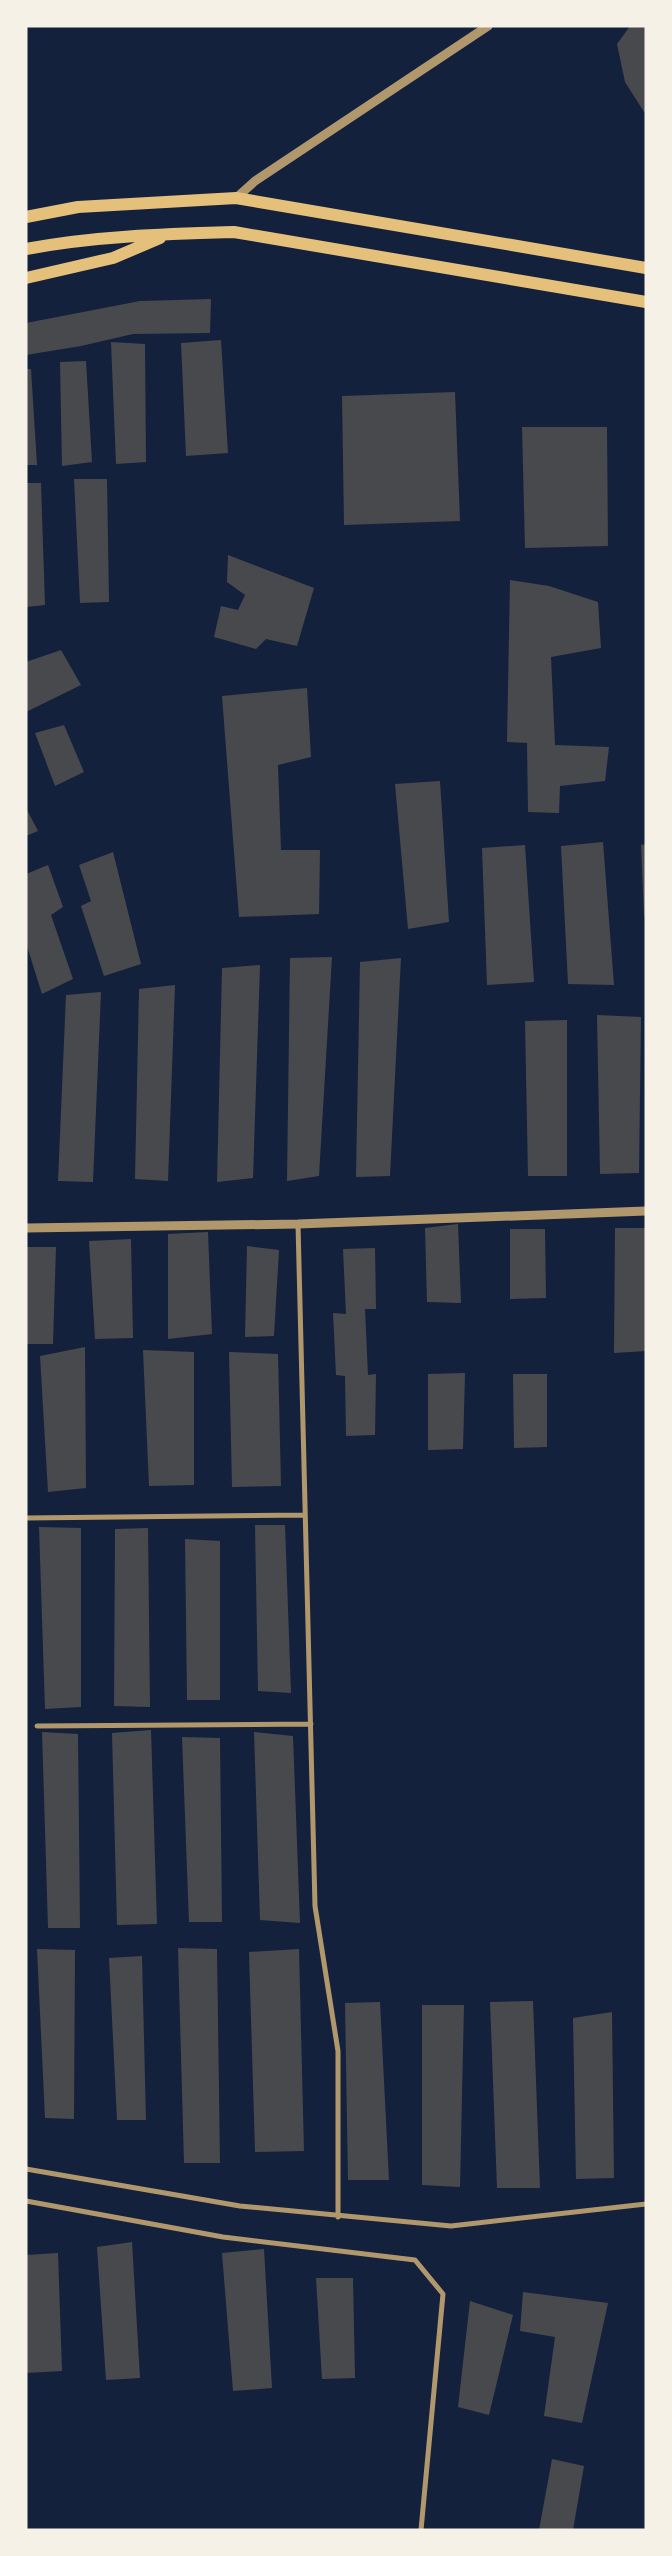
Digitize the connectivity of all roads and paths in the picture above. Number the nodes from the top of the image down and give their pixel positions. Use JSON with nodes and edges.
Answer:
{"nodes":[{"id":1,"x":488,"y":26,"type":"edge"},
{"id":2,"x":236,"y":198,"type":"junction"},
{"id":3,"x":26,"y":217,"type":"edge"},
{"id":4,"x":169,"y":234,"type":"junction"},
{"id":5,"x":26,"y":249,"type":"edge"},
{"id":6,"x":646,"y":268,"type":"edge"},
{"id":7,"x":26,"y":278,"type":"edge"},
{"id":8,"x":646,"y":302,"type":"edge"},
{"id":9,"x":646,"y":1211,"type":"edge"},
{"id":10,"x":298,"y":1224,"type":"junction"},
{"id":11,"x":26,"y":1228,"type":"edge"},
{"id":12,"x":305,"y":1515,"type":"junction"},
{"id":13,"x":26,"y":1518,"type":"edge"},
{"id":14,"x":310,"y":1724,"type":"junction"},
{"id":15,"x":37,"y":1726,"type":"dead end"},
{"id":16,"x":26,"y":2169,"type":"edge"},
{"id":17,"x":26,"y":2201,"type":"edge"},
{"id":18,"x":646,"y":2204,"type":"edge"},
{"id":19,"x":338,"y":2217,"type":"junction"},
{"id":20,"x":421,"y":2530,"type":"edge"}],
"edges":[{"from":1,"to":2,"type":"street"},
{"from":2,"to":3,"type":"main road"},
{"from":2,"to":6,"type":"main road"},
{"from":4,"to":5,"type":"main road"},
{"from":4,"to":7,"type":"main road"},
{"from":4,"to":8,"type":"main road"},
{"from":9,"to":10,"type":"street"},
{"from":10,"to":11,"type":"street"},
{"from":10,"to":12,"type":"street"},
{"from":12,"to":13,"type":"street"},
{"from":12,"to":14,"type":"street"},
{"from":14,"to":15,"type":"street"},
{"from":14,"to":19,"type":"street"},
{"from":16,"to":19,"type":"street"},
{"from":17,"to":20,"type":"street"},
{"from":18,"to":19,"type":"street"}]}
